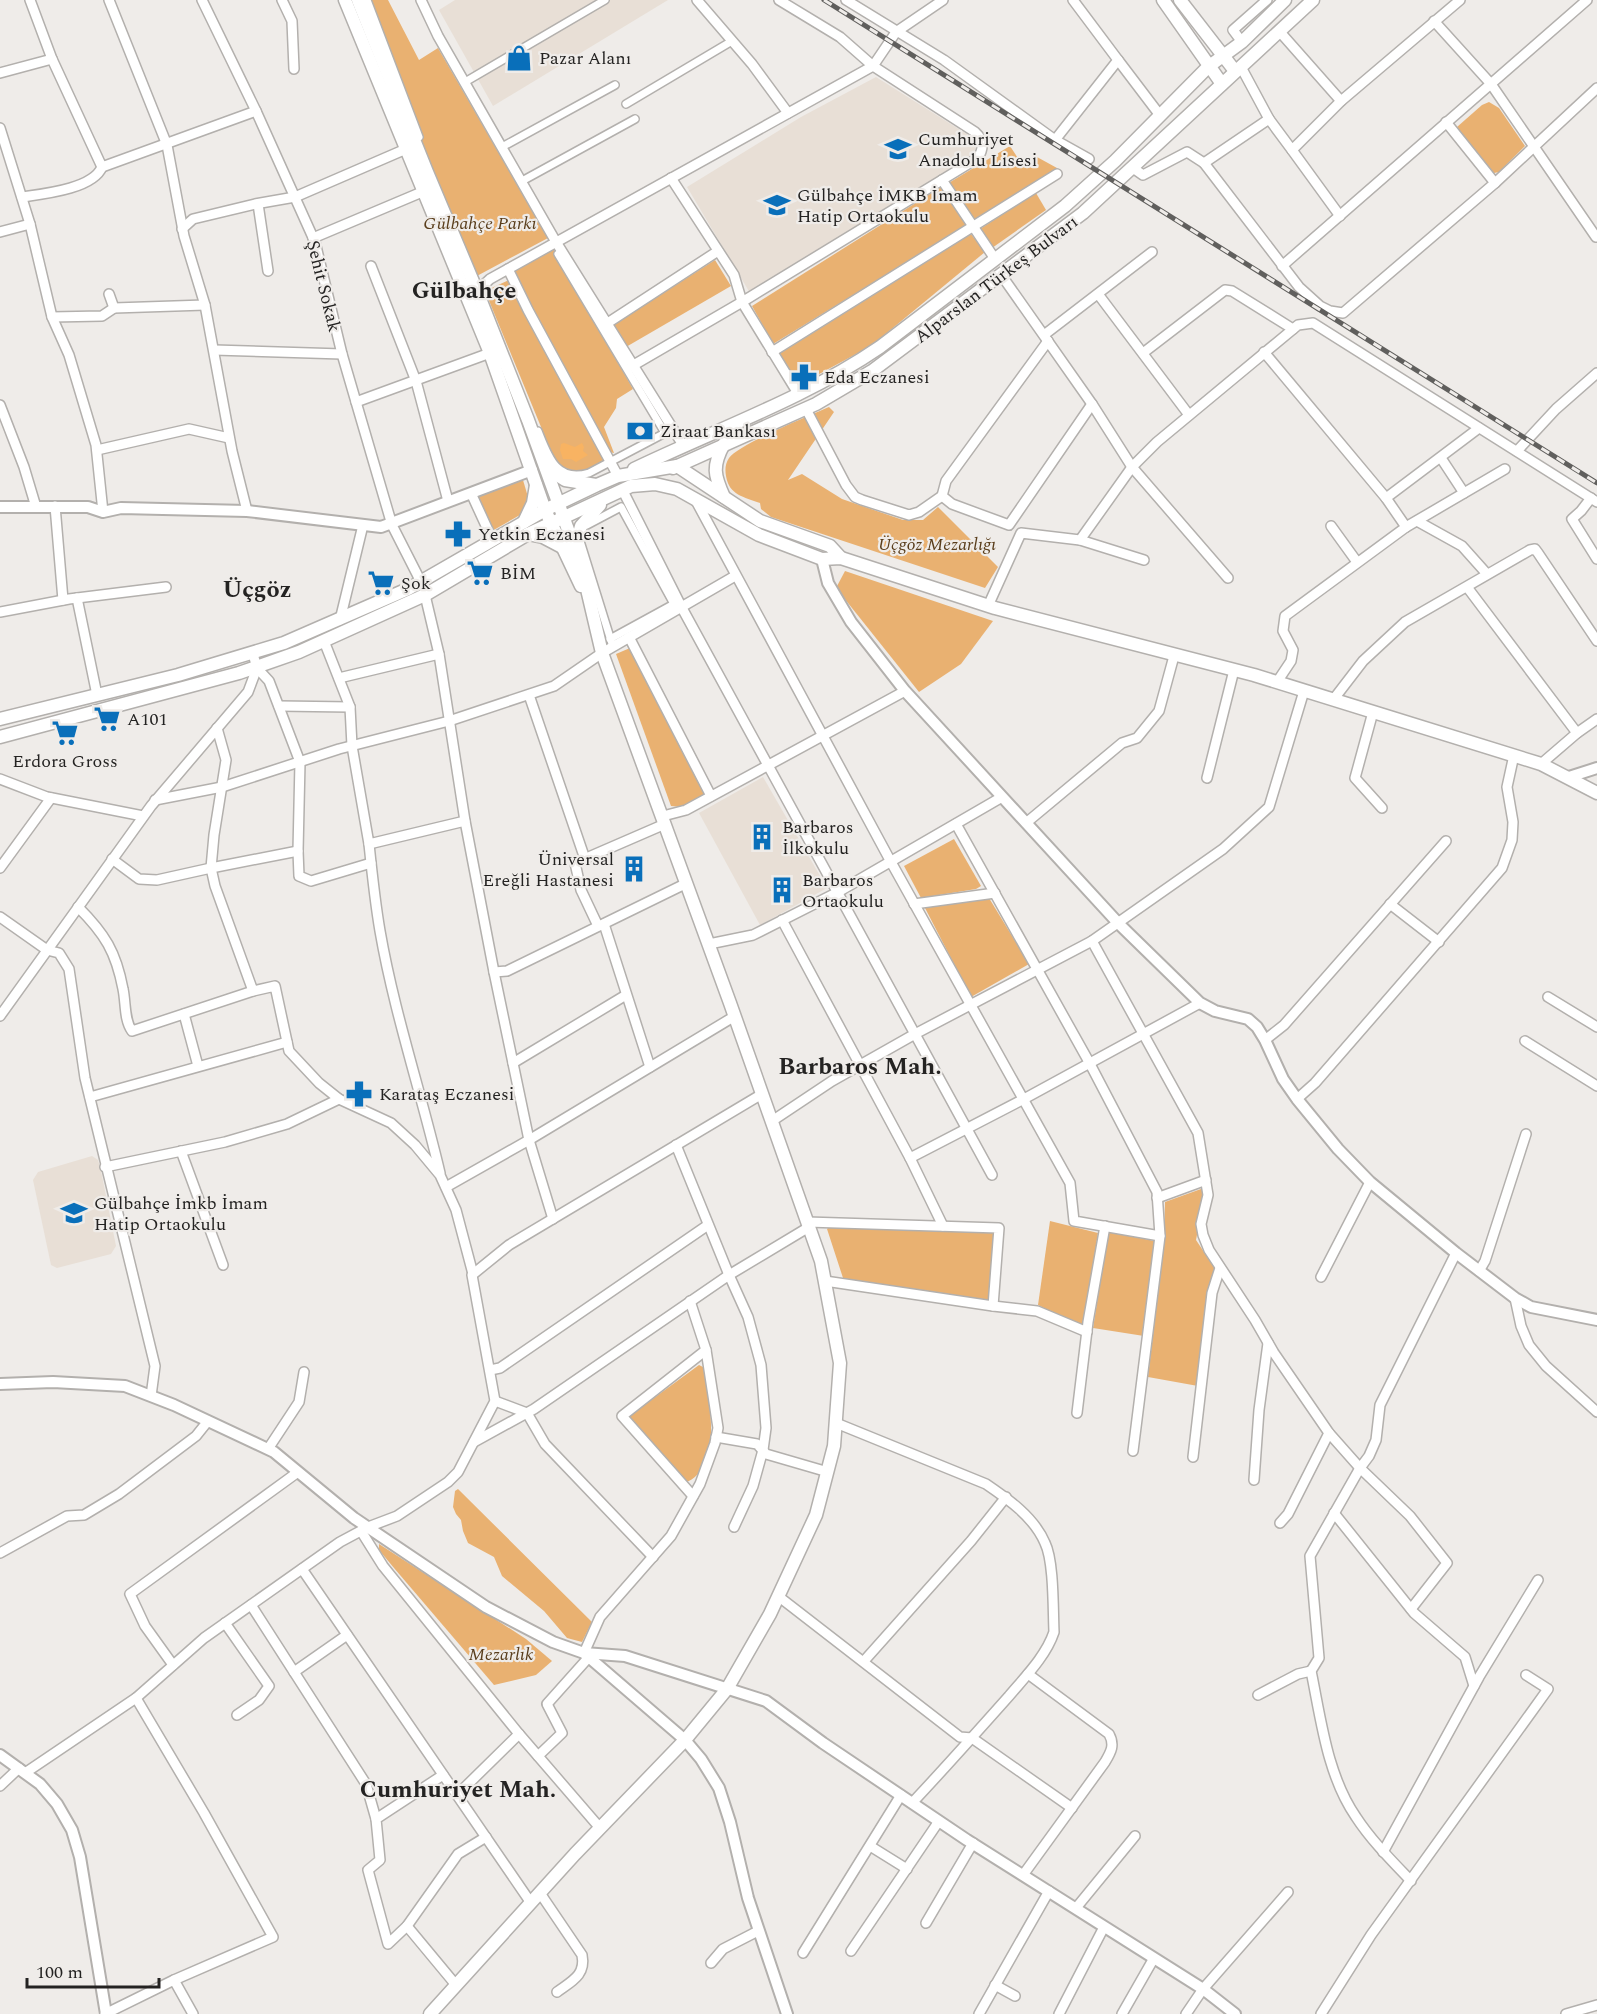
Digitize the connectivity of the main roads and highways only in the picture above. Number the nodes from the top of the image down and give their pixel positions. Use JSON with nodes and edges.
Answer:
{"nodes":[{"id":1,"x":345,"y":0,"type":"edge"},
{"id":2,"x":358,"y":0,"type":"edge"},
{"id":3,"x":1163,"y":0,"type":"edge"},
{"id":4,"x":1180,"y":0,"type":"edge"},
{"id":5,"x":1284,"y":0,"type":"edge"},
{"id":6,"x":1313,"y":0,"type":"edge"},
{"id":7,"x":1222,"y":56,"type":"junction"},
{"id":8,"x":1208,"y":67,"type":"junction"},
{"id":9,"x":1238,"y":69,"type":"junction"},
{"id":10,"x":1222,"y":84,"type":"junction"},
{"id":11,"x":725,"y":443,"type":"junction"},
{"id":12,"x":677,"y":466,"type":"junction"},
{"id":13,"x":546,"y":468,"type":"junction"},
{"id":14,"x":618,"y":476,"type":"junction"},
{"id":15,"x":537,"y":484,"type":"junction"},
{"id":16,"x":597,"y":485,"type":"junction"},
{"id":17,"x":627,"y":488,"type":"junction"},
{"id":18,"x":608,"y":497,"type":"junction"},
{"id":19,"x":725,"y":499,"type":"junction"},
{"id":20,"x":557,"y":504,"type":"junction"},
{"id":21,"x":545,"y":510,"type":"junction"},
{"id":22,"x":557,"y":520,"type":"junction"},
{"id":23,"x":526,"y":528,"type":"junction"},
{"id":24,"x":568,"y":548,"type":"junction"},
{"id":25,"x":841,"y":558,"type":"junction"},
{"id":26,"x":0,"y":718,"type":"edge"},
{"id":27,"x":0,"y":737,"type":"edge"},
{"id":28,"x":1597,"y":793,"type":"edge"},
{"id":29,"x":430,"y":2014,"type":"edge"}],
"edges":[{"from":1,"to":15,"type":"main road"},
{"from":2,"to":13,"type":"main road"},
{"from":3,"to":8,"type":"main road"},
{"from":4,"to":7,"type":"main road"},
{"from":5,"to":7,"type":"main road","name":"Alparslan Türkeş Bulvarı"},
{"from":6,"to":9,"type":"main road","name":"Alparslan Türkeş Bulvarı"},
{"from":7,"to":8,"type":"main road","name":"Alparslan Türkeş Bulvarı"},
{"from":7,"to":9,"type":"main road"},
{"from":8,"to":10,"type":"main road"},
{"from":8,"to":14,"type":"main road","name":"Alparslan Türkeş Bulvarı"},
{"from":9,"to":10,"type":"main road","name":"Alparslan Türkeş Bulvarı"},
{"from":10,"to":11,"type":"main road","name":"Alparslan Türkeş Bulvarı"},
{"from":11,"to":12,"type":"main road","name":"Alparslan Türkeş Bulvarı"},
{"from":11,"to":19,"type":"main road"},
{"from":12,"to":14,"type":"main road"},
{"from":12,"to":17,"type":"main road","name":"Alparslan Türkeş Bulvarı"},
{"from":12,"to":19,"type":"main road"},
{"from":13,"to":16,"type":"main road"},
{"from":13,"to":20,"type":"main road"},
{"from":14,"to":16,"type":"main road"},
{"from":15,"to":21,"type":"main road"},
{"from":15,"to":23,"type":"main road"},
{"from":16,"to":20,"type":"main road"},
{"from":17,"to":18,"type":"main road","name":"Alparslan Türkeş Bulvarı"},
{"from":17,"to":25,"type":"main road"},
{"from":18,"to":22,"type":"main road","name":"Alparslan Türkeş Bulvarı"},
{"from":18,"to":24,"type":"main road"},
{"from":19,"to":25,"type":"main road"},
{"from":20,"to":21,"type":"main road"},
{"from":20,"to":22,"type":"main road"},
{"from":21,"to":22,"type":"main road"},
{"from":21,"to":23,"type":"main road"},
{"from":22,"to":23,"type":"main road","name":"Alparslan Türkeş Bulvarı"},
{"from":22,"to":24,"type":"main road"},
{"from":23,"to":24,"type":"main road"},
{"from":23,"to":26,"type":"main road"},
{"from":23,"to":27,"type":"main road"},
{"from":24,"to":29,"type":"main road"},
{"from":25,"to":28,"type":"main road"}]}
